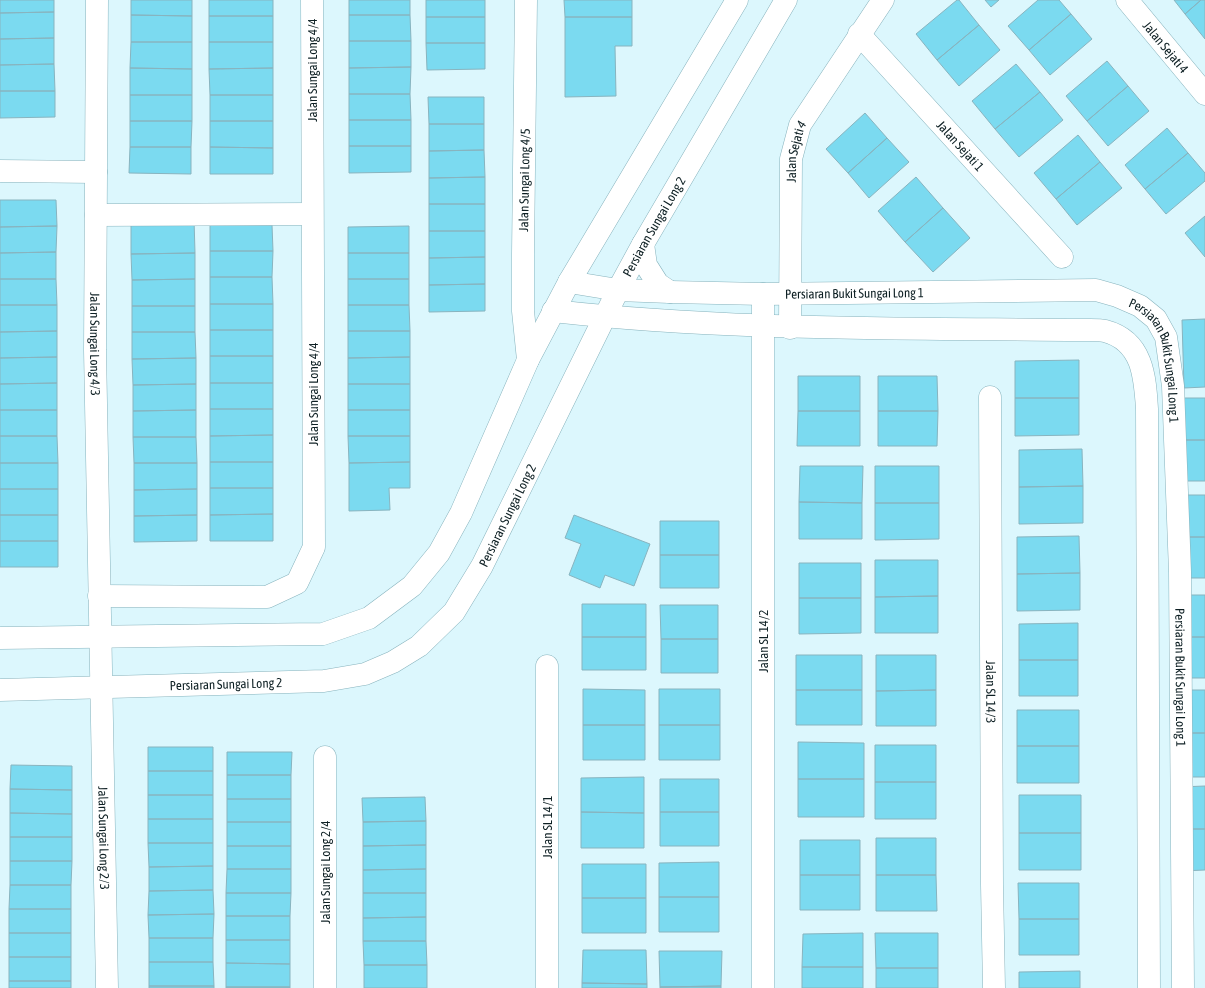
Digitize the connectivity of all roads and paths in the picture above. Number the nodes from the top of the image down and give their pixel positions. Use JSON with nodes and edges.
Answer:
{"nodes":[{"id":1,"x":97,"y":0,"type":"edge"},
{"id":2,"x":312,"y":0,"type":"edge"},
{"id":3,"x":526,"y":0,"type":"edge"},
{"id":4,"x":737,"y":0,"type":"edge"},
{"id":5,"x":786,"y":0,"type":"edge"},
{"id":6,"x":882,"y":0,"type":"edge"},
{"id":7,"x":1127,"y":0,"type":"edge"},
{"id":8,"x":859,"y":34,"type":"junction"},
{"id":9,"x":1205,"y":94,"type":"edge"},
{"id":10,"x":0,"y":171,"type":"edge"},
{"id":11,"x":96,"y":172,"type":"junction"},
{"id":12,"x":312,"y":214,"type":"junction"},
{"id":13,"x":96,"y":215,"type":"junction"},
{"id":14,"x":643,"y":244,"type":"junction"},
{"id":15,"x":1062,"y":256,"type":"dead end"},
{"id":16,"x":569,"y":282,"type":"junction"},
{"id":17,"x":618,"y":290,"type":"junction"},
{"id":18,"x":670,"y":292,"type":"junction"},
{"id":19,"x":791,"y":293,"type":"junction"},
{"id":20,"x":763,"y":294,"type":"junction"},
{"id":21,"x":553,"y":311,"type":"junction"},
{"id":22,"x":605,"y":317,"type":"junction"},
{"id":23,"x":762,"y":327,"type":"junction"},
{"id":24,"x":790,"y":328,"type":"junction"},
{"id":25,"x":528,"y":360,"type":"junction"},
{"id":26,"x":990,"y":397,"type":"dead end"},
{"id":27,"x":99,"y":596,"type":"junction"},
{"id":28,"x":0,"y":638,"type":"edge"},
{"id":29,"x":101,"y":638,"type":"junction"},
{"id":30,"x":547,"y":666,"type":"dead end"},
{"id":31,"x":101,"y":687,"type":"junction"},
{"id":32,"x":0,"y":690,"type":"edge"},
{"id":33,"x":325,"y":757,"type":"dead end"},
{"id":34,"x":107,"y":988,"type":"edge"},
{"id":35,"x":326,"y":988,"type":"edge"},
{"id":36,"x":547,"y":988,"type":"edge"},
{"id":37,"x":763,"y":988,"type":"edge"},
{"id":38,"x":994,"y":988,"type":"edge"},
{"id":39,"x":1149,"y":988,"type":"edge"},
{"id":40,"x":1183,"y":988,"type":"edge"}],
"edges":[{"from":1,"to":11,"type":"street","name":"Jalan Sungai Long 4/3"},
{"from":2,"to":12,"type":"street","name":"Jalan Sungai Long 4/4"},
{"from":3,"to":25,"type":"street","name":"Jalan Sungai Long 4/5"},
{"from":4,"to":16,"type":"street"},
{"from":5,"to":14,"type":"street","name":"Persiaran Sungai Long 2"},
{"from":6,"to":8,"type":"street","name":"Jalan Sejati 4"},
{"from":7,"to":9,"type":"street","name":"Jalan Sejati 4"},
{"from":8,"to":15,"type":"street","name":"Jalan Sejati 1"},
{"from":8,"to":19,"type":"street","name":"Jalan Sejati 4"},
{"from":10,"to":11,"type":"street"},
{"from":11,"to":13,"type":"street","name":"Jalan Sungai Long 4/3"},
{"from":12,"to":13,"type":"street"},
{"from":12,"to":27,"type":"street","name":"Jalan Sungai Long 4/4"},
{"from":13,"to":27,"type":"street","name":"Jalan Sungai Long 4/3"},
{"from":14,"to":17,"type":"street","name":"Persiaran Sungai Long 2"},
{"from":14,"to":18,"type":"street"},
{"from":16,"to":17,"type":"street","name":"Persiaran Bukit Sungai Long 1"},
{"from":16,"to":21,"type":"street"},
{"from":17,"to":18,"type":"street","name":"Persiaran Bukit Sungai Long 1"},
{"from":17,"to":22,"type":"street","name":"Persiaran Sungai Long 2"},
{"from":18,"to":20,"type":"street","name":"Persiaran Bukit Sungai Long 1"},
{"from":19,"to":20,"type":"street","name":"Persiaran Bukit Sungai Long 1"},
{"from":19,"to":24,"type":"street","name":"Jalan Sejati 4"},
{"from":19,"to":40,"type":"street","name":"Persiaran Bukit Sungai Long 1"},
{"from":20,"to":23,"type":"street","name":"Jalan SL 14/2"},
{"from":21,"to":22,"type":"street","name":"Persiaran Bukit Sungai Long 1"},
{"from":21,"to":25,"type":"street"},
{"from":22,"to":23,"type":"street","name":"Persiaran Bukit Sungai Long 1"},
{"from":22,"to":31,"type":"street","name":"Persiaran Sungai Long 2"},
{"from":23,"to":24,"type":"street","name":"Persiaran Bukit Sungai Long 1"},
{"from":23,"to":37,"type":"street","name":"Jalan SL 14/2"},
{"from":24,"to":39,"type":"street","name":"Persiaran Bukit Sungai Long 1"},
{"from":25,"to":29,"type":"street"},
{"from":26,"to":38,"type":"street","name":"Jalan SL 14/3"},
{"from":27,"to":29,"type":"street","name":"Jalan Sungai Long 4/3"},
{"from":28,"to":29,"type":"street"},
{"from":29,"to":31,"type":"street","name":"Jalan Sungai Long 4/3"},
{"from":30,"to":36,"type":"street","name":"Jalan SL 14/1"},
{"from":31,"to":32,"type":"street","name":"Persiaran Sungai Long 2"},
{"from":31,"to":34,"type":"street","name":"Jalan Sungai Long 2/3"},
{"from":33,"to":35,"type":"street","name":"Jalan Sungai Long 2/4"}]}
